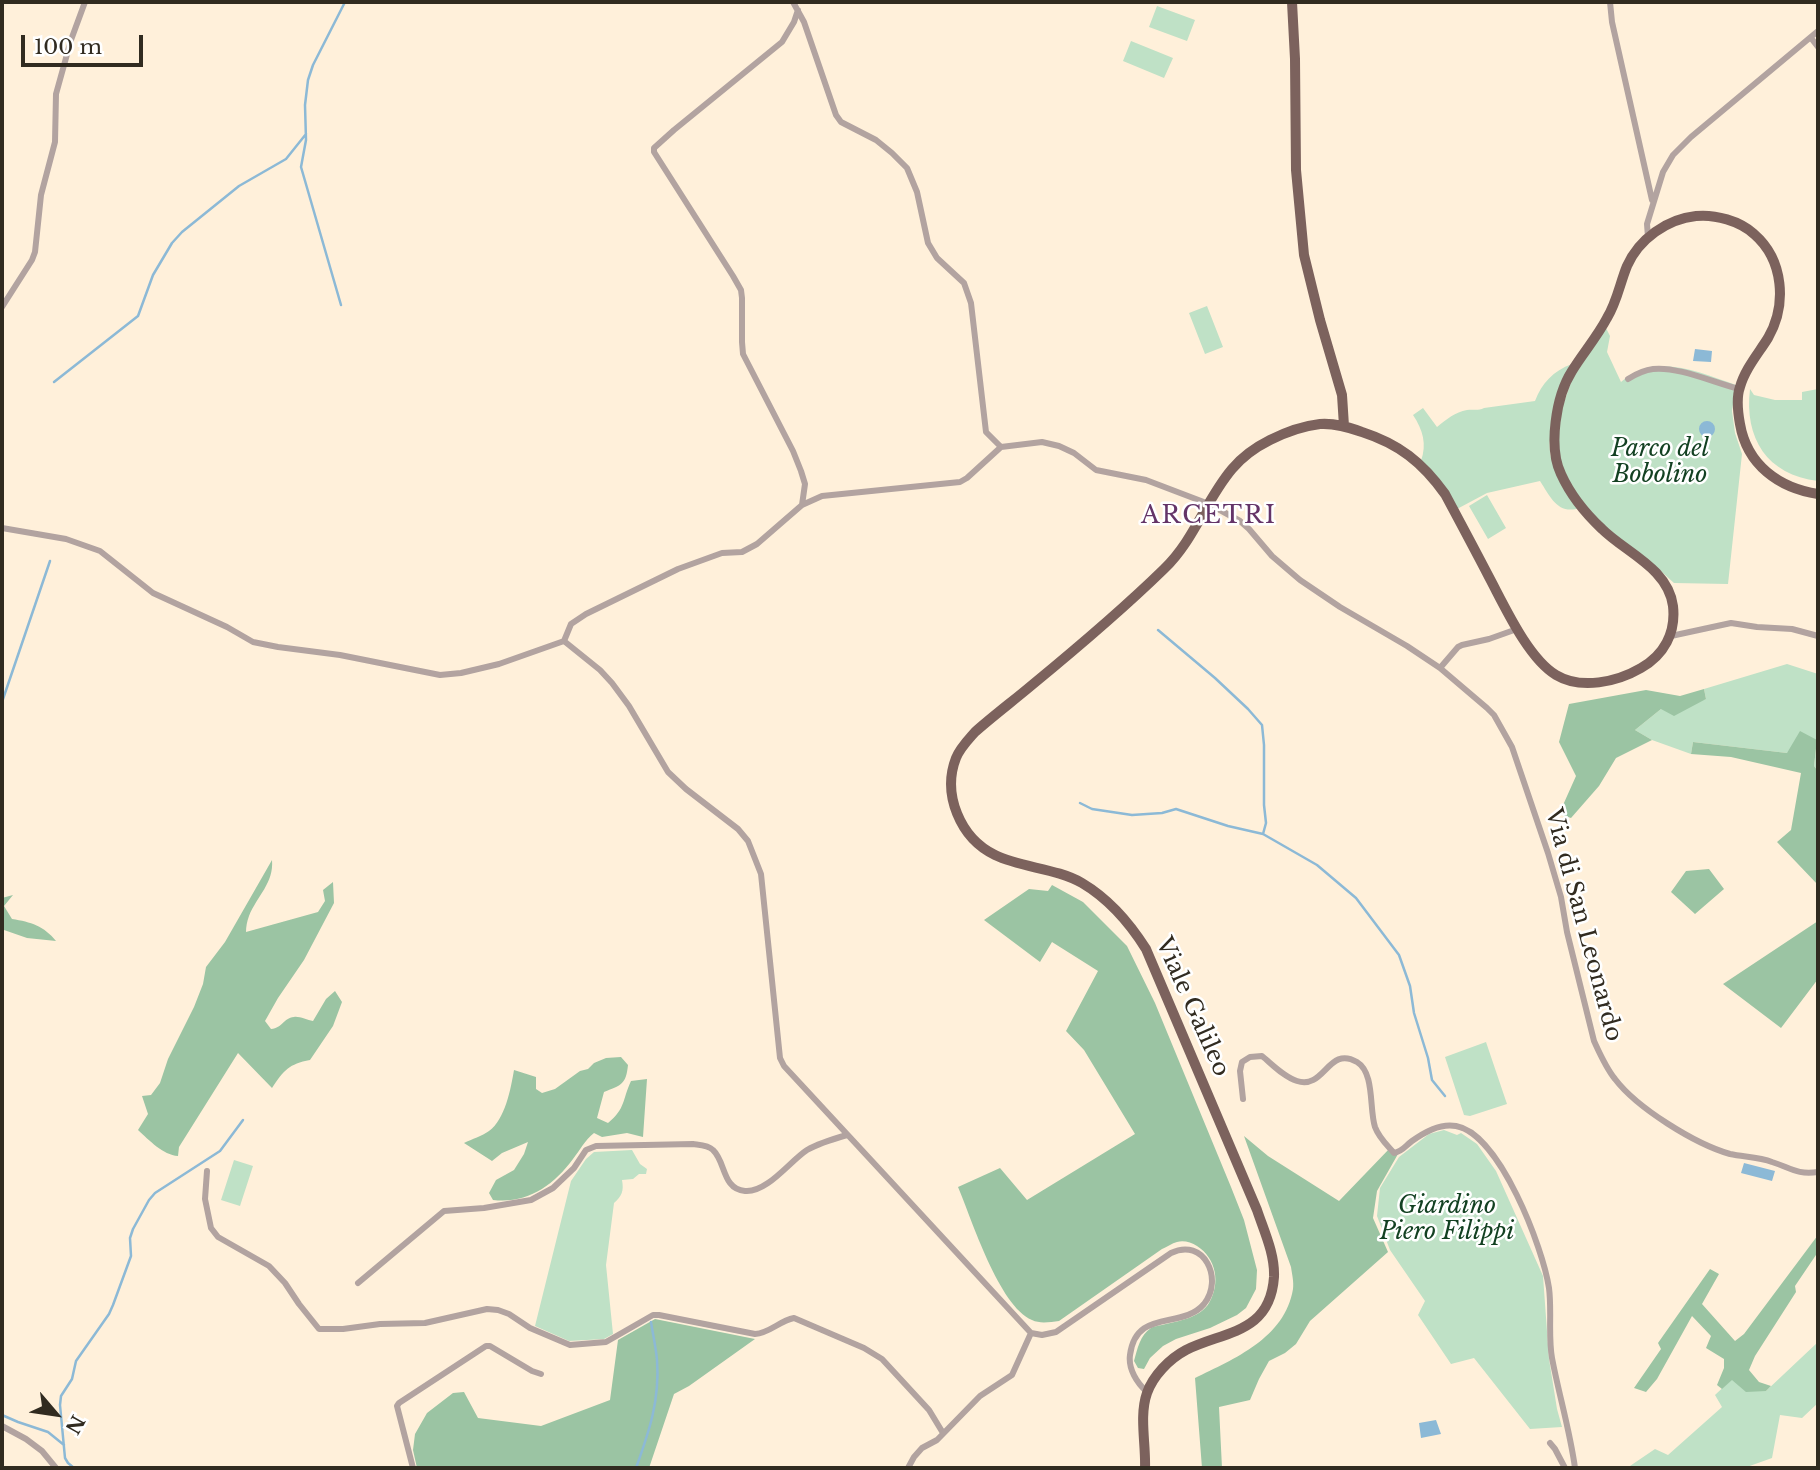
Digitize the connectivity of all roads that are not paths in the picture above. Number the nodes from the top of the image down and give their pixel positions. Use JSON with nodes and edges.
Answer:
{"nodes":[{"id":1,"x":85,"y":2,"type":"edge"},
{"id":2,"x":793,"y":2,"type":"edge"},
{"id":3,"x":1292,"y":2,"type":"edge"},
{"id":4,"x":1610,"y":2,"type":"edge"},
{"id":5,"x":798,"y":10,"type":"junction"},
{"id":6,"x":1818,"y":31,"type":"edge"},
{"id":7,"x":1811,"y":37,"type":"junction"},
{"id":8,"x":1818,"y":47,"type":"edge"},
{"id":9,"x":1653,"y":202,"type":"junction"},
{"id":10,"x":1648,"y":237,"type":"junction"},
{"id":11,"x":2,"y":307,"type":"edge"},
{"id":12,"x":1628,"y":379,"type":"dead end"},
{"id":13,"x":1739,"y":389,"type":"junction"},
{"id":14,"x":1343,"y":426,"type":"junction"},
{"id":15,"x":1001,"y":447,"type":"junction"},
{"id":16,"x":1818,"y":494,"type":"edge"},
{"id":17,"x":1209,"y":504,"type":"junction"},
{"id":18,"x":802,"y":505,"type":"junction"},
{"id":19,"x":2,"y":528,"type":"edge"},
{"id":20,"x":1517,"y":629,"type":"junction"},
{"id":21,"x":1671,"y":636,"type":"junction"},
{"id":22,"x":1818,"y":636,"type":"edge"},
{"id":23,"x":564,"y":641,"type":"junction"},
{"id":24,"x":1440,"y":668,"type":"junction"},
{"id":25,"x":1243,"y":1098,"type":"dead end"},
{"id":26,"x":847,"y":1135,"type":"junction"},
{"id":27,"x":207,"y":1171,"type":"dead end"},
{"id":28,"x":1818,"y":1172,"type":"edge"},
{"id":29,"x":358,"y":1283,"type":"dead end"},
{"id":30,"x":1031,"y":1333,"type":"junction"},
{"id":31,"x":541,"y":1374,"type":"dead end"},
{"id":32,"x":1147,"y":1392,"type":"junction"},
{"id":33,"x":2,"y":1426,"type":"edge"},
{"id":34,"x":943,"y":1433,"type":"junction"},
{"id":35,"x":1550,"y":1443,"type":"dead end"},
{"id":36,"x":56,"y":1468,"type":"edge"},
{"id":37,"x":413,"y":1468,"type":"edge"},
{"id":38,"x":908,"y":1468,"type":"edge"},
{"id":39,"x":1145,"y":1468,"type":"edge"},
{"id":40,"x":1565,"y":1468,"type":"edge"},
{"id":41,"x":1575,"y":1468,"type":"edge"}],
"edges":[{"from":1,"to":11,"type":"street"},
{"from":2,"to":5,"type":"street"},
{"from":3,"to":14,"type":"main road"},
{"from":4,"to":9,"type":"street"},
{"from":5,"to":15,"type":"street"},
{"from":5,"to":18,"type":"street"},
{"from":6,"to":7,"type":"street"},
{"from":7,"to":8,"type":"street"},
{"from":7,"to":9,"type":"street"},
{"from":9,"to":10,"type":"street"},
{"from":10,"to":13,"type":"main road"},
{"from":10,"to":21,"type":"main road"},
{"from":12,"to":13,"type":"street"},
{"from":13,"to":16,"type":"main road"},
{"from":14,"to":17,"type":"main road","name":"Viale Galileo"},
{"from":14,"to":20,"type":"main road"},
{"from":15,"to":17,"type":"street","name":"Via di San Leonardo"},
{"from":15,"to":18,"type":"street"},
{"from":17,"to":24,"type":"street","name":"Via di San Leonardo"},
{"from":17,"to":32,"type":"main road","name":"Viale Galileo"},
{"from":18,"to":23,"type":"street"},
{"from":19,"to":23,"type":"street"},
{"from":20,"to":21,"type":"main road"},
{"from":20,"to":24,"type":"street"},
{"from":21,"to":22,"type":"street"},
{"from":23,"to":26,"type":"street"},
{"from":24,"to":28,"type":"street","name":"Via di San Leonardo"},
{"from":25,"to":41,"type":"street","name":"Viale Galileo"},
{"from":26,"to":29,"type":"street"},
{"from":26,"to":30,"type":"street"},
{"from":27,"to":34,"type":"street"},
{"from":30,"to":32,"type":"street"},
{"from":30,"to":34,"type":"street"},
{"from":31,"to":37,"type":"street"},
{"from":32,"to":39,"type":"main road"},
{"from":33,"to":36,"type":"street"},
{"from":34,"to":38,"type":"street"},
{"from":35,"to":40,"type":"street"}]}
